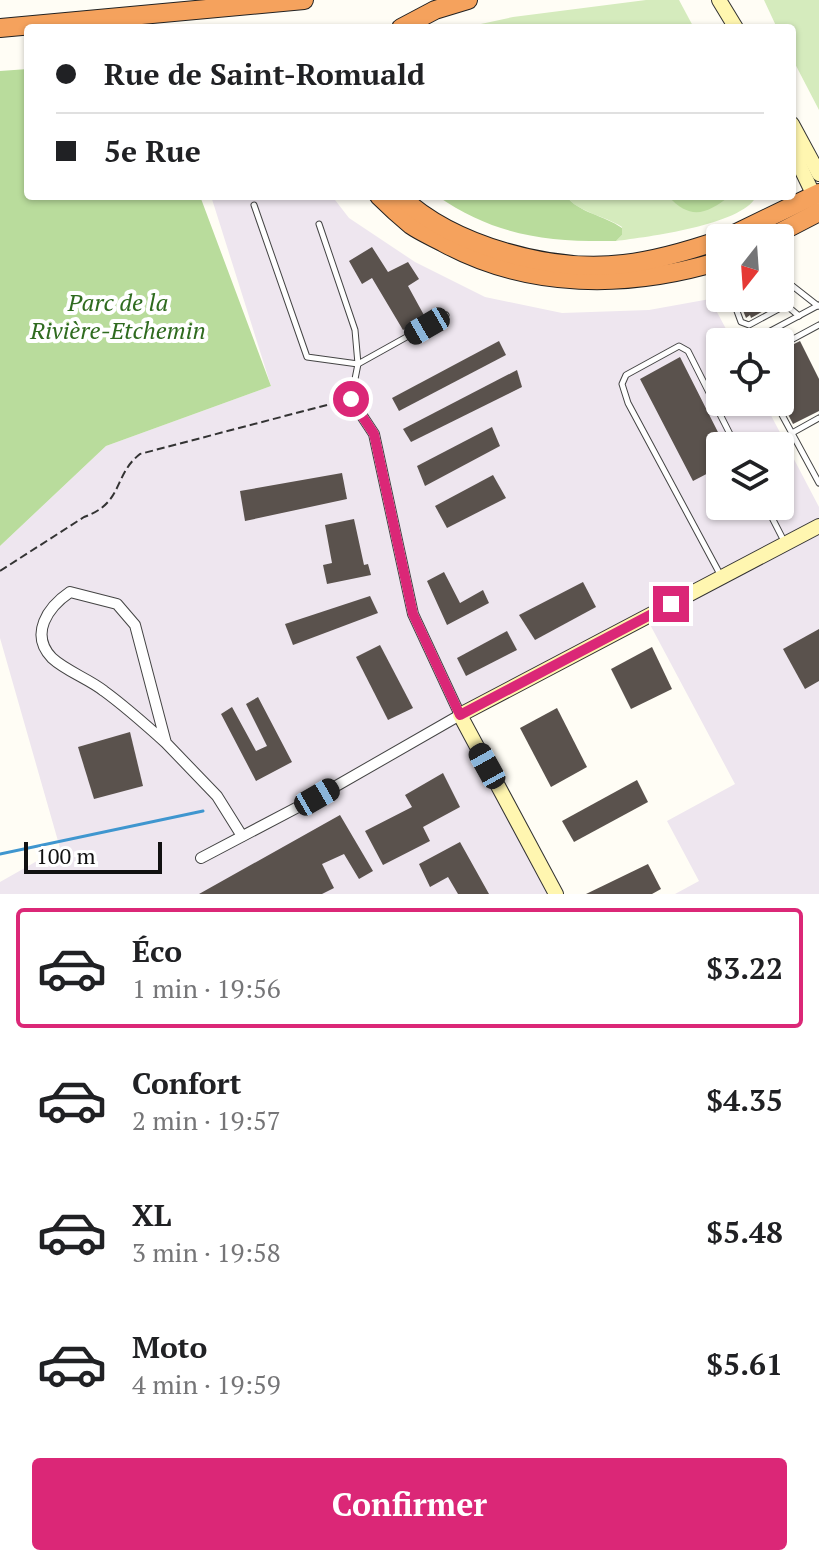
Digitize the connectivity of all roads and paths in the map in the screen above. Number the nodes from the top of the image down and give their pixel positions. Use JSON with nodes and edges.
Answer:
{"nodes":[{"id":1,"x":304,"y":0,"type":"edge"},
{"id":2,"x":468,"y":0,"type":"edge"},
{"id":3,"x":719,"y":0,"type":"edge"},
{"id":4,"x":43,"y":24,"type":"edge"},
{"id":5,"x":409,"y":24,"type":"edge"},
{"id":6,"x":732,"y":24,"type":"edge"},
{"id":7,"x":24,"y":26,"type":"edge"},
{"id":8,"x":0,"y":28,"type":"edge"},
{"id":9,"x":24,"y":38,"type":"edge"},
{"id":10,"x":0,"y":39,"type":"edge"},
{"id":11,"x":796,"y":131,"type":"edge"},
{"id":12,"x":796,"y":158,"type":"edge"},
{"id":13,"x":819,"y":174,"type":"edge"},
{"id":14,"x":383,"y":200,"type":"edge"},
{"id":15,"x":404,"y":200,"type":"edge"},
{"id":16,"x":779,"y":200,"type":"edge"},
{"id":17,"x":818,"y":202,"type":"edge"},
{"id":18,"x":254,"y":205,"type":"dead end"},
{"id":19,"x":319,"y":224,"type":"dead end"},
{"id":20,"x":768,"y":224,"type":"edge"},
{"id":21,"x":776,"y":224,"type":"edge"},
{"id":22,"x":706,"y":245,"type":"edge"},
{"id":23,"x":706,"y":266,"type":"edge"},
{"id":24,"x":794,"y":287,"type":"edge"},
{"id":25,"x":818,"y":305,"type":"edge"},
{"id":26,"x":736,"y":312,"type":"edge"},
{"id":27,"x":773,"y":312,"type":"edge"},
{"id":28,"x":794,"y":312,"type":"edge"},
{"id":29,"x":446,"y":315,"type":"dead end"},
{"id":30,"x":799,"y":316,"type":"junction"},
{"id":31,"x":819,"y":325,"type":"edge"},
{"id":32,"x":776,"y":328,"type":"edge"},
{"id":33,"x":794,"y":338,"type":"edge"},
{"id":34,"x":358,"y":364,"type":"junction"},
{"id":35,"x":351,"y":399,"type":"junction"},
{"id":36,"x":819,"y":418,"type":"edge"},
{"id":37,"x":729,"y":432,"type":"edge"},
{"id":38,"x":793,"y":432,"type":"edge"},
{"id":39,"x":794,"y":438,"type":"edge"},
{"id":40,"x":819,"y":483,"type":"edge"},
{"id":41,"x":773,"y":520,"type":"edge"},
{"id":42,"x":819,"y":526,"type":"edge"},
{"id":43,"x":785,"y":544,"type":"junction"},
{"id":44,"x":0,"y":571,"type":"edge"},
{"id":45,"x":722,"y":578,"type":"junction"},
{"id":46,"x":460,"y":715,"type":"junction"},
{"id":47,"x":166,"y":743,"type":"junction"},
{"id":48,"x":242,"y":836,"type":"junction"},
{"id":49,"x":201,"y":858,"type":"dead end"},
{"id":50,"x":556,"y":894,"type":"edge"}],
"edges":[{"from":1,"to":4,"type":"highway"},
{"from":2,"to":5,"type":"highway"},
{"from":3,"to":6,"type":"street"},
{"from":7,"to":8,"type":"highway"},
{"from":9,"to":10,"type":"highway"},
{"from":11,"to":13,"type":"street"},
{"from":12,"to":17,"type":"street"},
{"from":14,"to":23,"type":"highway"},
{"from":15,"to":22,"type":"highway"},
{"from":16,"to":20,"type":"highway"},
{"from":17,"to":21,"type":"highway"},
{"from":18,"to":34,"type":"lane"},
{"from":19,"to":34,"type":"lane"},
{"from":24,"to":25,"type":"lane"},
{"from":25,"to":30,"type":"lane"},
{"from":26,"to":27,"type":"lane"},
{"from":28,"to":30,"type":"lane"},
{"from":29,"to":34,"type":"lane"},
{"from":30,"to":32,"type":"lane"},
{"from":31,"to":33,"type":"lane"},
{"from":34,"to":35,"type":"lane"},
{"from":35,"to":44,"type":"path"},
{"from":35,"to":46,"type":"street"},
{"from":36,"to":38,"type":"lane"},
{"from":37,"to":45,"type":"lane"},
{"from":39,"to":40,"type":"lane"},
{"from":41,"to":43,"type":"lane"},
{"from":42,"to":43,"type":"street"},
{"from":43,"to":45,"type":"street"},
{"from":45,"to":46,"type":"street"},
{"from":46,"to":48,"type":"street"},
{"from":46,"to":50,"type":"street"},
{"from":47,"to":47,"type":"street"},
{"from":47,"to":48,"type":"street"},
{"from":48,"to":49,"type":"street"}]}
